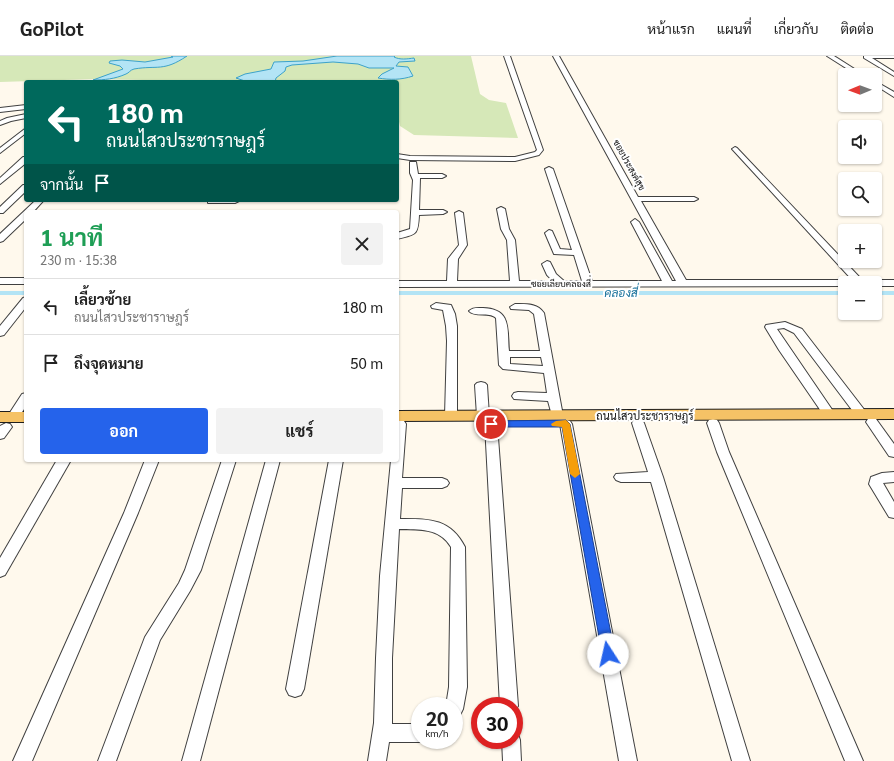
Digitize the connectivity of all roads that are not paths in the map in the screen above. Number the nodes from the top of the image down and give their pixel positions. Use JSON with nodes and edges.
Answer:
{"nodes":[{"id":1,"x":507,"y":56,"type":"edge"},
{"id":2,"x":556,"y":56,"type":"edge"},
{"id":3,"x":830,"y":56,"type":"edge"},
{"id":4,"x":894,"y":56,"type":"edge"},
{"id":5,"x":850,"y":68,"type":"edge"},
{"id":6,"x":894,"y":74,"type":"edge"},
{"id":7,"x":882,"y":87,"type":"edge"},
{"id":8,"x":894,"y":95,"type":"edge"},
{"id":9,"x":24,"y":108,"type":"edge"},
{"id":10,"x":0,"y":110,"type":"edge"},
{"id":11,"x":24,"y":116,"type":"edge"},
{"id":12,"x":0,"y":124,"type":"edge"},
{"id":13,"x":24,"y":132,"type":"edge"},
{"id":14,"x":13,"y":141,"type":"junction"},
{"id":15,"x":24,"y":141,"type":"edge"},
{"id":16,"x":735,"y":149,"type":"dead end"},
{"id":17,"x":0,"y":151,"type":"edge"},
{"id":18,"x":399,"y":156,"type":"edge"},
{"id":19,"x":24,"y":161,"type":"edge"},
{"id":20,"x":413,"y":164,"type":"dead end"},
{"id":21,"x":549,"y":169,"type":"dead end"},
{"id":22,"x":416,"y":176,"type":"junction"},
{"id":23,"x":442,"y":176,"type":"dead end"},
{"id":24,"x":0,"y":182,"type":"edge"},
{"id":25,"x":24,"y":189,"type":"edge"},
{"id":26,"x":636,"y":199,"type":"junction"},
{"id":27,"x":690,"y":199,"type":"dead end"},
{"id":28,"x":38,"y":202,"type":"edge"},
{"id":29,"x":501,"y":209,"type":"dead end"},
{"id":30,"x":30,"y":210,"type":"edge"},
{"id":31,"x":0,"y":211,"type":"edge"},
{"id":32,"x":443,"y":212,"type":"dead end"},
{"id":33,"x":414,"y":213,"type":"junction"},
{"id":34,"x":459,"y":213,"type":"dead end"},
{"id":35,"x":24,"y":216,"type":"edge"},
{"id":36,"x":635,"y":222,"type":"dead end"},
{"id":37,"x":549,"y":233,"type":"dead end"},
{"id":38,"x":399,"y":235,"type":"edge"},
{"id":39,"x":0,"y":239,"type":"edge"},
{"id":40,"x":578,"y":254,"type":"junction"},
{"id":41,"x":547,"y":264,"type":"dead end"},
{"id":42,"x":853,"y":276,"type":"edge"},
{"id":43,"x":0,"y":281,"type":"edge"},
{"id":44,"x":24,"y":281,"type":"edge"},
{"id":45,"x":838,"y":283,"type":"edge"},
{"id":46,"x":882,"y":283,"type":"edge"},
{"id":47,"x":894,"y":283,"type":"edge"},
{"id":48,"x":399,"y":284,"type":"edge"},
{"id":49,"x":452,"y":284,"type":"junction"},
{"id":50,"x":515,"y":284,"type":"junction"},
{"id":51,"x":562,"y":284,"type":"junction"},
{"id":52,"x":588,"y":284,"type":"junction"},
{"id":53,"x":669,"y":284,"type":"junction"},
{"id":54,"x":683,"y":284,"type":"junction"},
{"id":55,"x":24,"y":303,"type":"edge"},
{"id":56,"x":436,"y":306,"type":"dead end"},
{"id":57,"x":516,"y":307,"type":"dead end"},
{"id":58,"x":474,"y":312,"type":"dead end"},
{"id":59,"x":0,"y":333,"type":"edge"},
{"id":60,"x":512,"y":354,"type":"dead end"},
{"id":61,"x":546,"y":354,"type":"junction"},
{"id":62,"x":549,"y":373,"type":"junction"},
{"id":63,"x":519,"y":377,"type":"dead end"},
{"id":64,"x":481,"y":385,"type":"dead end"},
{"id":65,"x":518,"y":396,"type":"dead end"},
{"id":66,"x":553,"y":397,"type":"junction"},
{"id":67,"x":24,"y":400,"type":"edge"},
{"id":68,"x":829,"y":414,"type":"junction"},
{"id":69,"x":894,"y":414,"type":"edge"},
{"id":70,"x":451,"y":416,"type":"junction"},
{"id":71,"x":867,"y":418,"type":"junction"},
{"id":72,"x":487,"y":420,"type":"junction"},
{"id":73,"x":561,"y":420,"type":"junction"},
{"id":74,"x":399,"y":422,"type":"edge"},
{"id":75,"x":399,"y":422,"type":"edge"},
{"id":76,"x":894,"y":422,"type":"edge"},
{"id":77,"x":7,"y":423,"type":"edge"},
{"id":78,"x":638,"y":423,"type":"junction"},
{"id":79,"x":713,"y":423,"type":"junction"},
{"id":80,"x":24,"y":427,"type":"edge"},
{"id":81,"x":894,"y":452,"type":"edge"},
{"id":82,"x":63,"y":462,"type":"edge"},
{"id":83,"x":151,"y":462,"type":"edge"},
{"id":84,"x":228,"y":462,"type":"edge"},
{"id":85,"x":272,"y":462,"type":"edge"},
{"id":86,"x":336,"y":462,"type":"edge"},
{"id":87,"x":396,"y":462,"type":"edge"},
{"id":88,"x":621,"y":477,"type":"dead end"},
{"id":89,"x":656,"y":477,"type":"junction"},
{"id":90,"x":894,"y":477,"type":"edge"},
{"id":91,"x":395,"y":483,"type":"junction"},
{"id":92,"x":442,"y":483,"type":"dead end"},
{"id":93,"x":894,"y":512,"type":"edge"},
{"id":94,"x":392,"y":524,"type":"junction"},
{"id":95,"x":0,"y":570,"type":"edge"},
{"id":96,"x":295,"y":688,"type":"dead end"},
{"id":97,"x":456,"y":697,"type":"edge"},
{"id":98,"x":508,"y":697,"type":"edge"},
{"id":99,"x":382,"y":733,"type":"junction"},
{"id":100,"x":411,"y":733,"type":"edge"},
{"id":101,"x":511,"y":749,"type":"edge"},
{"id":102,"x":22,"y":761,"type":"edge"},
{"id":103,"x":107,"y":761,"type":"edge"},
{"id":104,"x":191,"y":761,"type":"edge"},
{"id":105,"x":377,"y":761,"type":"edge"},
{"id":106,"x":512,"y":761,"type":"edge"},
{"id":107,"x":628,"y":761,"type":"edge"},
{"id":108,"x":741,"y":761,"type":"edge"},
{"id":109,"x":854,"y":761,"type":"edge"}],
"edges":[{"from":1,"to":18,"type":"street"},
{"from":2,"to":26,"type":"street","name":"ซอยประสงค์สุข"},
{"from":3,"to":5,"type":"street"},
{"from":4,"to":6,"type":"street"},
{"from":7,"to":8,"type":"street"},
{"from":9,"to":10,"type":"street"},
{"from":11,"to":12,"type":"street"},
{"from":13,"to":14,"type":"street"},
{"from":14,"to":15,"type":"street"},
{"from":14,"to":17,"type":"street"},
{"from":16,"to":42,"type":"street"},
{"from":19,"to":24,"type":"street"},
{"from":20,"to":22,"type":"street"},
{"from":21,"to":40,"type":"street"},
{"from":22,"to":23,"type":"street"},
{"from":22,"to":33,"type":"street"},
{"from":25,"to":31,"type":"street"},
{"from":26,"to":27,"type":"street"},
{"from":26,"to":54,"type":"street","name":"ซอยประสงค์สุข"},
{"from":28,"to":30,"type":"street"},
{"from":29,"to":50,"type":"street"},
{"from":32,"to":33,"type":"street"},
{"from":33,"to":38,"type":"street"},
{"from":34,"to":49,"type":"street"},
{"from":35,"to":39,"type":"street"},
{"from":36,"to":53,"type":"street"},
{"from":37,"to":40,"type":"street"},
{"from":40,"to":52,"type":"street"},
{"from":41,"to":51,"type":"street"},
{"from":43,"to":44,"type":"street"},
{"from":45,"to":54,"type":"street","name":"ซอยเลียบคลองสี่"},
{"from":46,"to":47,"type":"street"},
{"from":48,"to":49,"type":"street","name":"ซอยเลียบคลองสี่"},
{"from":49,"to":50,"type":"street","name":"ซอยเลียบคลองสี่"},
{"from":50,"to":51,"type":"street","name":"ซอยเลียบคลองสี่"},
{"from":51,"to":52,"type":"street","name":"ซอยเลียบคลองสี่"},
{"from":52,"to":53,"type":"street","name":"ซอยเลียบคลองสี่"},
{"from":53,"to":54,"type":"street","name":"ซอยเลียบคลองสี่"},
{"from":55,"to":59,"type":"street"},
{"from":56,"to":70,"type":"street"},
{"from":57,"to":61,"type":"street"},
{"from":58,"to":62,"type":"street"},
{"from":60,"to":61,"type":"street"},
{"from":61,"to":62,"type":"street"},
{"from":62,"to":63,"type":"street"},
{"from":62,"to":66,"type":"street"},
{"from":64,"to":72,"type":"street"},
{"from":65,"to":66,"type":"street"},
{"from":66,"to":73,"type":"street"},
{"from":67,"to":77,"type":"street"},
{"from":68,"to":71,"type":"main road","name":"ถนนไสวประชาราษฎร์"},
{"from":68,"to":71,"type":"street"},
{"from":68,"to":73,"type":"main road","name":"ถนนไสวประชาราษฎร์"},
{"from":69,"to":71,"type":"main road","name":"ถนนไสวประชาราษฎร์"},
{"from":70,"to":72,"type":"main road","name":"ถนนไสวประชาราษฎร์"},
{"from":70,"to":74,"type":"main road","name":"ถนนไสวประชาราษฎร์"},
{"from":71,"to":76,"type":"main road","name":"ถนนไสวประชาราษฎร์"},
{"from":71,"to":79,"type":"main road","name":"ถนนไสวประชาราษฎร์"},
{"from":71,"to":81,"type":"street"},
{"from":72,"to":73,"type":"main road","name":"ถนนไสวประชาราษฎร์"},
{"from":72,"to":75,"type":"main road","name":"ถนนไสวประชาราษฎร์"},
{"from":72,"to":98,"type":"street"},
{"from":73,"to":78,"type":"main road","name":"ถนนไสวประชาราษฎร์"},
{"from":73,"to":107,"type":"street"},
{"from":77,"to":80,"type":"main road"},
{"from":78,"to":79,"type":"main road","name":"ถนนไสวประชาราษฎร์"},
{"from":78,"to":89,"type":"street"},
{"from":79,"to":109,"type":"street"},
{"from":82,"to":95,"type":"street"},
{"from":83,"to":102,"type":"street"},
{"from":84,"to":103,"type":"street"},
{"from":85,"to":104,"type":"street"},
{"from":86,"to":96,"type":"street"},
{"from":87,"to":91,"type":"street"},
{"from":88,"to":89,"type":"street"},
{"from":89,"to":108,"type":"street"},
{"from":90,"to":93,"type":"street"},
{"from":91,"to":92,"type":"street"},
{"from":91,"to":94,"type":"street"},
{"from":94,"to":97,"type":"street"},
{"from":94,"to":99,"type":"street"},
{"from":99,"to":100,"type":"street"},
{"from":99,"to":105,"type":"street"},
{"from":101,"to":106,"type":"street"}]}
